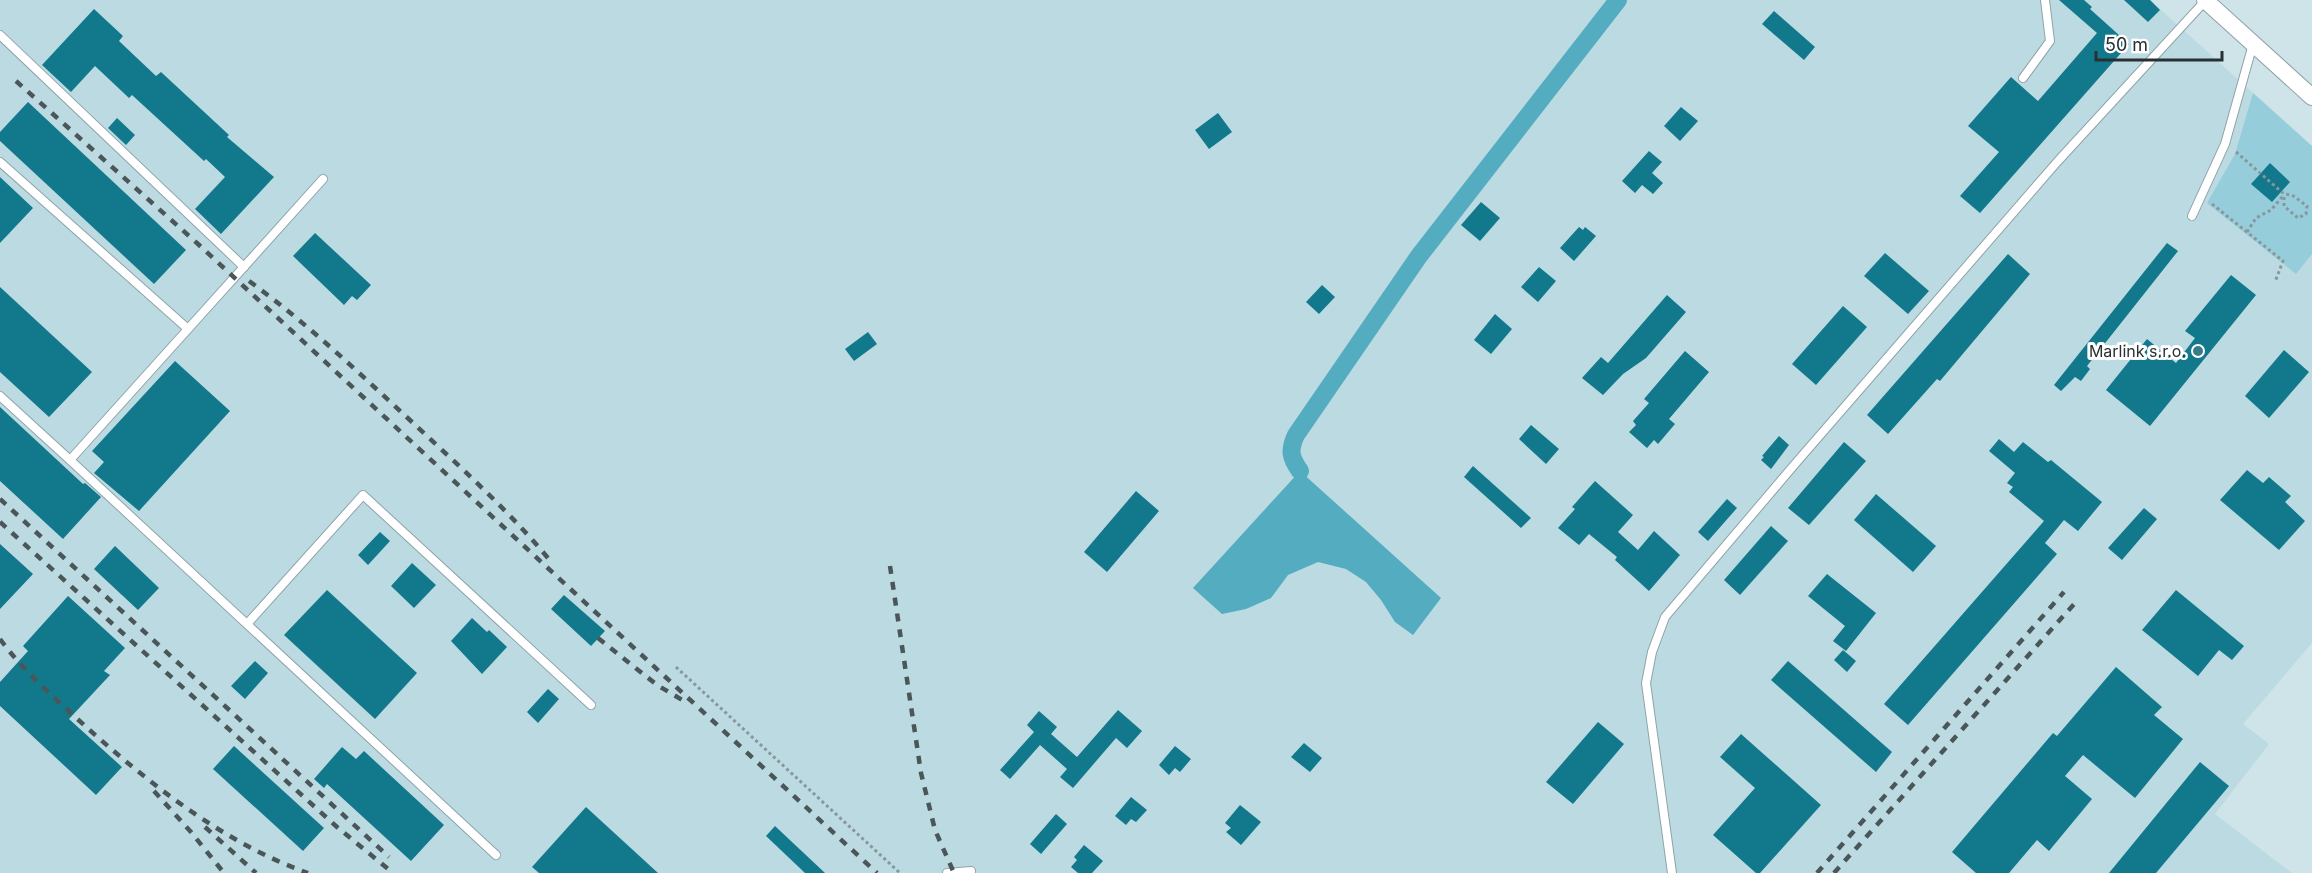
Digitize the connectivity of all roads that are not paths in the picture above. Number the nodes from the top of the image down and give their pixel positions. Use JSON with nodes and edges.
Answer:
{"nodes":[{"id":1,"x":2045,"y":0,"type":"edge"},
{"id":2,"x":2205,"y":0,"type":"edge"},
{"id":3,"x":0,"y":35,"type":"edge"},
{"id":4,"x":2253,"y":44,"type":"junction"},
{"id":5,"x":2023,"y":78,"type":"dead end"},
{"id":6,"x":2312,"y":97,"type":"edge"},
{"id":7,"x":0,"y":162,"type":"edge"},
{"id":8,"x":323,"y":179,"type":"dead end"},
{"id":9,"x":2192,"y":216,"type":"dead end"},
{"id":10,"x":244,"y":267,"type":"junction"},
{"id":11,"x":188,"y":329,"type":"junction"},
{"id":12,"x":0,"y":396,"type":"edge"},
{"id":13,"x":70,"y":460,"type":"junction"},
{"id":14,"x":247,"y":624,"type":"junction"},
{"id":15,"x":591,"y":705,"type":"dead end"},
{"id":16,"x":496,"y":855,"type":"dead end"},
{"id":17,"x":971,"y":871,"type":"dead end"},
{"id":18,"x":947,"y":873,"type":"edge"},
{"id":19,"x":1672,"y":873,"type":"edge"}],
"edges":[{"from":1,"to":5,"type":"lane"},
{"from":2,"to":4,"type":"street"},
{"from":2,"to":19,"type":"lane"},
{"from":3,"to":10,"type":"lane"},
{"from":4,"to":6,"type":"street"},
{"from":4,"to":9,"type":"lane"},
{"from":7,"to":11,"type":"lane"},
{"from":8,"to":10,"type":"lane"},
{"from":10,"to":11,"type":"lane"},
{"from":11,"to":13,"type":"lane"},
{"from":12,"to":13,"type":"lane"},
{"from":13,"to":14,"type":"lane"},
{"from":14,"to":15,"type":"lane"},
{"from":14,"to":16,"type":"lane"},
{"from":17,"to":18,"type":"lane"}]}
